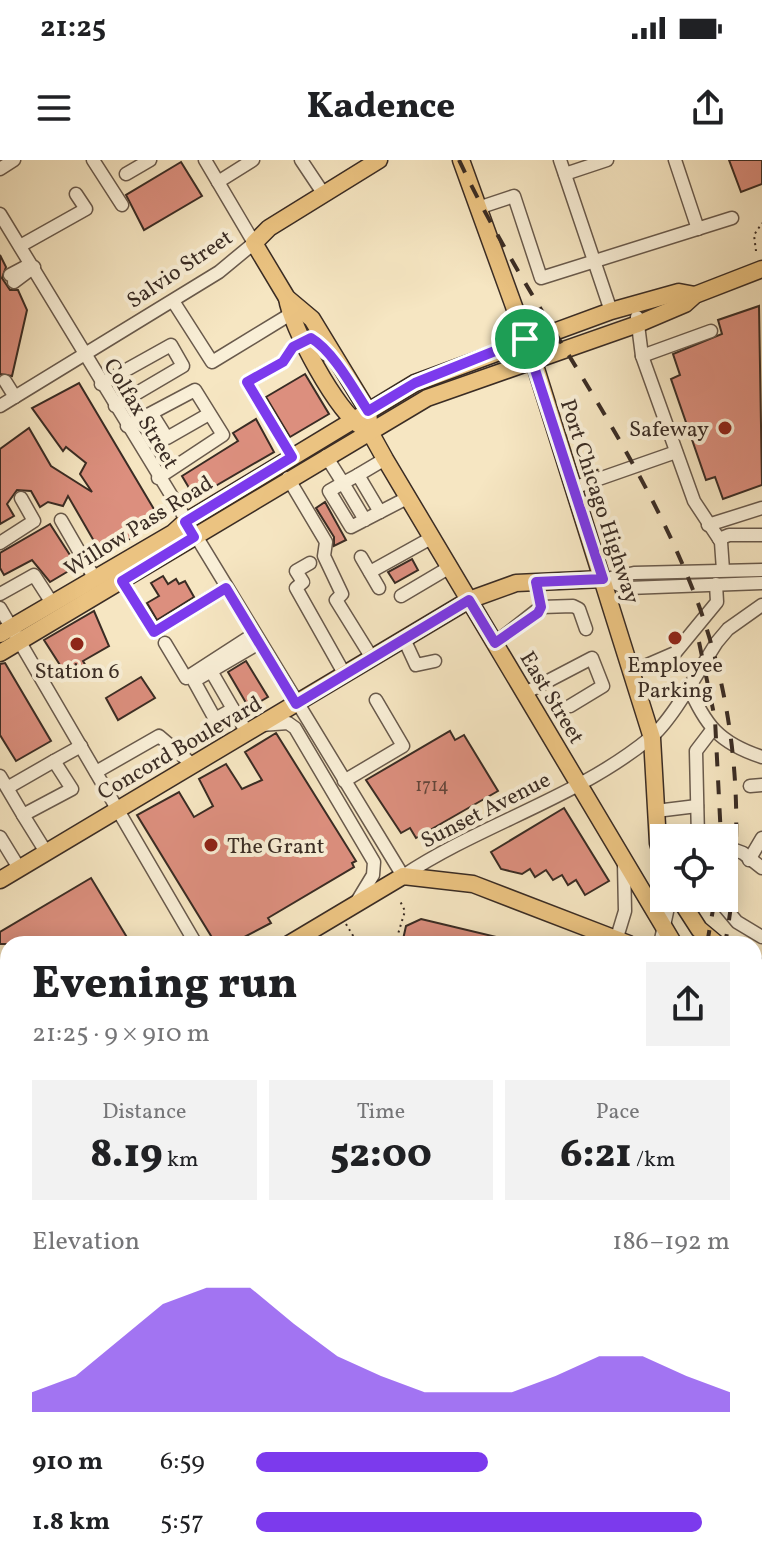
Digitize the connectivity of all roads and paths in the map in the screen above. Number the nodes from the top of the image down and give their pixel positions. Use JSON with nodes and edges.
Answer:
{"nodes":[{"id":1,"x":14,"y":160,"type":"edge"},
{"id":2,"x":93,"y":160,"type":"edge"},
{"id":3,"x":150,"y":160,"type":"edge"},
{"id":4,"x":253,"y":160,"type":"edge"},
{"id":5,"x":301,"y":160,"type":"edge"},
{"id":6,"x":379,"y":160,"type":"edge"},
{"id":7,"x":461,"y":160,"type":"edge"},
{"id":8,"x":560,"y":160,"type":"edge"},
{"id":9,"x":607,"y":160,"type":"edge"},
{"id":10,"x":675,"y":160,"type":"edge"},
{"id":11,"x":208,"y":161,"type":"edge"},
{"id":12,"x":0,"y":169,"type":"edge"},
{"id":13,"x":126,"y":174,"type":"dead end"},
{"id":14,"x":565,"y":174,"type":"junction"},
{"id":15,"x":218,"y":182,"type":"junction"},
{"id":16,"x":323,"y":193,"type":"junction"},
{"id":17,"x":76,"y":194,"type":"dead end"},
{"id":18,"x":122,"y":205,"type":"dead end"},
{"id":19,"x":478,"y":208,"type":"junction"},
{"id":20,"x":0,"y":214,"type":"edge"},
{"id":21,"x":732,"y":218,"type":"dead end"},
{"id":22,"x":762,"y":223,"type":"edge"},
{"id":23,"x":698,"y":229,"type":"junction"},
{"id":24,"x":254,"y":243,"type":"junction"},
{"id":25,"x":20,"y":246,"type":"junction"},
{"id":26,"x":756,"y":251,"type":"dead end"},
{"id":27,"x":594,"y":262,"type":"junction"},
{"id":28,"x":34,"y":267,"type":"junction"},
{"id":29,"x":762,"y":269,"type":"edge"},
{"id":30,"x":12,"y":278,"type":"dead end"},
{"id":31,"x":695,"y":295,"type":"junction"},
{"id":32,"x":173,"y":301,"type":"junction"},
{"id":33,"x":288,"y":306,"type":"junction"},
{"id":34,"x":611,"y":311,"type":"junction"},
{"id":35,"x":638,"y":324,"type":"junction"},
{"id":36,"x":711,"y":331,"type":"dead end"},
{"id":37,"x":525,"y":339,"type":"junction"},
{"id":38,"x":304,"y":341,"type":"junction"},
{"id":39,"x":84,"y":356,"type":"junction"},
{"id":40,"x":642,"y":356,"type":"junction"},
{"id":41,"x":533,"y":359,"type":"junction"},
{"id":42,"x":336,"y":361,"type":"junction"},
{"id":43,"x":5,"y":381,"type":"dead end"},
{"id":44,"x":101,"y":384,"type":"junction"},
{"id":45,"x":5,"y":401,"type":"edge"},
{"id":46,"x":115,"y":406,"type":"junction"},
{"id":47,"x":368,"y":411,"type":"junction"},
{"id":48,"x":152,"y":414,"type":"junction"},
{"id":49,"x":209,"y":414,"type":"junction"},
{"id":50,"x":354,"y":422,"type":"junction"},
{"id":51,"x":127,"y":426,"type":"junction"},
{"id":52,"x":370,"y":432,"type":"junction"},
{"id":53,"x":676,"y":452,"type":"junction"},
{"id":54,"x":326,"y":456,"type":"junction"},
{"id":55,"x":292,"y":457,"type":"junction"},
{"id":56,"x":385,"y":459,"type":"junction"},
{"id":57,"x":358,"y":475,"type":"junction"},
{"id":58,"x":158,"y":478,"type":"junction"},
{"id":59,"x":288,"y":478,"type":"junction"},
{"id":60,"x":343,"y":483,"type":"junction"},
{"id":61,"x":573,"y":488,"type":"junction"},
{"id":62,"x":409,"y":497,"type":"junction"},
{"id":63,"x":21,"y":498,"type":"dead end"},
{"id":64,"x":762,"y":508,"type":"edge"},
{"id":65,"x":380,"y":512,"type":"junction"},
{"id":66,"x":61,"y":520,"type":"dead end"},
{"id":67,"x":185,"y":522,"type":"junction"},
{"id":68,"x":708,"y":525,"type":"junction"},
{"id":69,"x":762,"y":535,"type":"edge"},
{"id":70,"x":194,"y":537,"type":"junction"},
{"id":71,"x":433,"y":537,"type":"junction"},
{"id":72,"x":719,"y":539,"type":"junction"},
{"id":73,"x":0,"y":543,"type":"edge"},
{"id":74,"x":361,"y":557,"type":"dead end"},
{"id":75,"x":310,"y":563,"type":"dead end"},
{"id":76,"x":450,"y":567,"type":"junction"},
{"id":77,"x":723,"y":570,"type":"junction"},
{"id":78,"x":762,"y":570,"type":"edge"},
{"id":79,"x":370,"y":572,"type":"junction"},
{"id":80,"x":95,"y":579,"type":"junction"},
{"id":81,"x":603,"y":579,"type":"junction"},
{"id":82,"x":122,"y":581,"type":"junction"},
{"id":83,"x":536,"y":582,"type":"junction"},
{"id":84,"x":762,"y":583,"type":"edge"},
{"id":85,"x":716,"y":584,"type":"junction"},
{"id":86,"x":226,"y":588,"type":"junction"},
{"id":87,"x":379,"y":588,"type":"dead end"},
{"id":88,"x":0,"y":594,"type":"edge"},
{"id":89,"x":401,"y":596,"type":"dead end"},
{"id":90,"x":469,"y":600,"type":"junction"},
{"id":91,"x":52,"y":603,"type":"junction"},
{"id":92,"x":541,"y":607,"type":"junction"},
{"id":93,"x":0,"y":608,"type":"edge"},
{"id":94,"x":759,"y":609,"type":"edge"},
{"id":95,"x":586,"y":629,"type":"dead end"},
{"id":96,"x":10,"y":634,"type":"edge"},
{"id":97,"x":256,"y":639,"type":"junction"},
{"id":98,"x":404,"y":639,"type":"junction"},
{"id":99,"x":165,"y":643,"type":"dead end"},
{"id":100,"x":495,"y":643,"type":"junction"},
{"id":101,"x":0,"y":653,"type":"edge"},
{"id":102,"x":372,"y":658,"type":"junction"},
{"id":103,"x":435,"y":661,"type":"dead end"},
{"id":104,"x":211,"y":671,"type":"junction"},
{"id":105,"x":631,"y":672,"type":"junction"},
{"id":106,"x":345,"y":675,"type":"junction"},
{"id":107,"x":688,"y":685,"type":"junction"},
{"id":108,"x":525,"y":693,"type":"junction"},
{"id":109,"x":376,"y":700,"type":"dead end"},
{"id":110,"x":296,"y":704,"type":"junction"},
{"id":111,"x":570,"y":706,"type":"dead end"},
{"id":112,"x":233,"y":709,"type":"junction"},
{"id":113,"x":254,"y":729,"type":"junction"},
{"id":114,"x":712,"y":730,"type":"junction"},
{"id":115,"x":652,"y":738,"type":"junction"},
{"id":116,"x":81,"y":746,"type":"junction"},
{"id":117,"x":762,"y":757,"type":"edge"},
{"id":118,"x":54,"y":761,"type":"junction"},
{"id":119,"x":193,"y":765,"type":"junction"},
{"id":120,"x":96,"y":772,"type":"junction"},
{"id":121,"x":0,"y":776,"type":"edge"},
{"id":122,"x":344,"y":781,"type":"junction"},
{"id":123,"x":579,"y":783,"type":"junction"},
{"id":124,"x":7,"y":788,"type":"junction"},
{"id":125,"x":697,"y":806,"type":"junction"},
{"id":126,"x":117,"y":809,"type":"junction"},
{"id":127,"x":656,"y":811,"type":"junction"},
{"id":128,"x":23,"y":815,"type":"junction"},
{"id":129,"x":658,"y":824,"type":"edge"},
{"id":130,"x":699,"y":824,"type":"edge"},
{"id":131,"x":0,"y":837,"type":"edge"},
{"id":132,"x":762,"y":838,"type":"edge"},
{"id":133,"x":738,"y":851,"type":"edge"},
{"id":134,"x":46,"y":852,"type":"junction"},
{"id":135,"x":624,"y":859,"type":"junction"},
{"id":136,"x":749,"y":860,"type":"junction"},
{"id":137,"x":19,"y":868,"type":"junction"},
{"id":138,"x":762,"y":868,"type":"edge"},
{"id":139,"x":403,"y":876,"type":"junction"},
{"id":140,"x":0,"y":880,"type":"edge"},
{"id":141,"x":400,"y":901,"type":"dead end"},
{"id":142,"x":356,"y":903,"type":"junction"},
{"id":143,"x":669,"y":912,"type":"edge"},
{"id":144,"x":688,"y":912,"type":"edge"},
{"id":145,"x":730,"y":912,"type":"edge"},
{"id":146,"x":340,"y":913,"type":"junction"},
{"id":147,"x":191,"y":936,"type":"edge"},
{"id":148,"x":302,"y":936,"type":"edge"},
{"id":149,"x":353,"y":936,"type":"edge"},
{"id":150,"x":397,"y":936,"type":"edge"},
{"id":151,"x":606,"y":936,"type":"edge"},
{"id":152,"x":622,"y":936,"type":"edge"},
{"id":153,"x":665,"y":936,"type":"edge"},
{"id":154,"x":667,"y":936,"type":"edge"},
{"id":155,"x":707,"y":936,"type":"edge"},
{"id":156,"x":753,"y":936,"type":"edge"}],
"edges":[{"from":1,"to":12,"type":"street"},
{"from":2,"to":18,"type":"street"},
{"from":3,"to":13,"type":"street"},
{"from":4,"to":15,"type":"street"},
{"from":5,"to":16,"type":"street"},
{"from":6,"to":16,"type":"main road","name":"Salvio Street"},
{"from":7,"to":19,"type":"main road","name":"Port Chicago Highway"},
{"from":8,"to":14,"type":"street"},
{"from":9,"to":14,"type":"street"},
{"from":10,"to":23,"type":"street"},
{"from":11,"to":15,"type":"street","name":"East Street"},
{"from":14,"to":27,"type":"street"},
{"from":15,"to":24,"type":"street","name":"East Street"},
{"from":16,"to":24,"type":"main road","name":"Salvio Street"},
{"from":17,"to":25,"type":"street"},
{"from":19,"to":27,"type":"street"},
{"from":19,"to":37,"type":"main road","name":"Port Chicago Highway"},
{"from":20,"to":25,"type":"street","name":"Colfax Street"},
{"from":21,"to":23,"type":"street"},
{"from":22,"to":26,"type":"path"},
{"from":23,"to":27,"type":"street"},
{"from":24,"to":32,"type":"street","name":"Salvio Street"},
{"from":24,"to":33,"type":"main road","name":"East Street"},
{"from":25,"to":28,"type":"street","name":"Colfax Street"},
{"from":27,"to":34,"type":"street"},
{"from":28,"to":30,"type":"street"},
{"from":28,"to":39,"type":"street","name":"Colfax Street"},
{"from":29,"to":31,"type":"main road","name":"Willow Pass Road"},
{"from":31,"to":34,"type":"main road","name":"Willow Pass Road"},
{"from":31,"to":35,"type":"main road","name":"Willow Pass Road"},
{"from":32,"to":33,"type":"street"},
{"from":32,"to":39,"type":"street","name":"Salvio Street"},
{"from":33,"to":38,"type":"main road","name":"East Street"},
{"from":33,"to":42,"type":"main road","name":"East Street"},
{"from":34,"to":37,"type":"main road","name":"Willow Pass Road"},
{"from":35,"to":40,"type":"street"},
{"from":35,"to":41,"type":"main road","name":"Willow Pass Road"},
{"from":36,"to":40,"type":"street"},
{"from":37,"to":41,"type":"main road","name":"Port Chicago Highway"},
{"from":37,"to":47,"type":"main road","name":"Willow Pass Road"},
{"from":38,"to":42,"type":"street"},
{"from":38,"to":50,"type":"main road","name":"East Street"},
{"from":38,"to":55,"type":"street"},
{"from":39,"to":44,"type":"street","name":"Colfax Street"},
{"from":39,"to":45,"type":"street","name":"Salvio Street"},
{"from":40,"to":53,"type":"street"},
{"from":41,"to":52,"type":"main road","name":"Willow Pass Road"},
{"from":41,"to":61,"type":"main road","name":"Port Chicago Highway"},
{"from":42,"to":47,"type":"main road","name":"East Street"},
{"from":43,"to":45,"type":"street"},
{"from":44,"to":46,"type":"street","name":"Colfax Street"},
{"from":44,"to":46,"type":"street"},
{"from":46,"to":51,"type":"street","name":"Colfax Street"},
{"from":47,"to":50,"type":"main road","name":"Willow Pass Road"},
{"from":47,"to":52,"type":"main road","name":"East Street"},
{"from":48,"to":49,"type":"street"},
{"from":48,"to":49,"type":"street"},
{"from":48,"to":51,"type":"street"},
{"from":49,"to":58,"type":"street"},
{"from":50,"to":52,"type":"main road","name":"East Street"},
{"from":50,"to":55,"type":"main road","name":"Willow Pass Road"},
{"from":51,"to":58,"type":"street","name":"Colfax Street"},
{"from":52,"to":54,"type":"main road","name":"Willow Pass Road"},
{"from":52,"to":56,"type":"main road","name":"East Street"},
{"from":53,"to":61,"type":"street"},
{"from":53,"to":68,"type":"street"},
{"from":54,"to":59,"type":"main road","name":"Willow Pass Road"},
{"from":54,"to":60,"type":"street"},
{"from":55,"to":67,"type":"main road","name":"Willow Pass Road"},
{"from":56,"to":57,"type":"street"},
{"from":56,"to":62,"type":"main road","name":"East Street"},
{"from":57,"to":60,"type":"street"},
{"from":57,"to":65,"type":"street"},
{"from":58,"to":67,"type":"street","name":"Colfax Street"},
{"from":59,"to":70,"type":"main road","name":"Willow Pass Road"},
{"from":59,"to":102,"type":"street"},
{"from":60,"to":65,"type":"street"},
{"from":61,"to":81,"type":"main road","name":"Port Chicago Highway"},
{"from":62,"to":65,"type":"street"},
{"from":62,"to":71,"type":"main road","name":"East Street"},
{"from":63,"to":73,"type":"street"},
{"from":64,"to":68,"type":"street"},
{"from":66,"to":80,"type":"street"},
{"from":67,"to":70,"type":"street","name":"Colfax Street"},
{"from":67,"to":80,"type":"main road","name":"Willow Pass Road"},
{"from":68,"to":72,"type":"street"},
{"from":69,"to":72,"type":"street"},
{"from":70,"to":82,"type":"main road","name":"Willow Pass Road"},
{"from":70,"to":86,"type":"street","name":"Colfax Street"},
{"from":71,"to":76,"type":"main road","name":"East Street"},
{"from":71,"to":79,"type":"street"},
{"from":72,"to":77,"type":"street"},
{"from":74,"to":79,"type":"street"},
{"from":75,"to":106,"type":"street"},
{"from":76,"to":89,"type":"street"},
{"from":76,"to":90,"type":"main road","name":"East Street"},
{"from":77,"to":78,"type":"street","name":"Concord Boulevard"},
{"from":77,"to":81,"type":"street","name":"Concord Boulevard"},
{"from":79,"to":87,"type":"street"},
{"from":80,"to":91,"type":"main road","name":"Willow Pass Road"},
{"from":81,"to":83,"type":"main road","name":"Concord Boulevard"},
{"from":81,"to":85,"type":"street","name":"Concord Boulevard"},
{"from":81,"to":105,"type":"main road","name":"Port Chicago Highway"},
{"from":82,"to":86,"type":"street"},
{"from":82,"to":96,"type":"main road","name":"Willow Pass Road"},
{"from":83,"to":90,"type":"main road","name":"Concord Boulevard"},
{"from":83,"to":92,"type":"street"},
{"from":84,"to":85,"type":"street","name":"Concord Boulevard"},
{"from":85,"to":105,"type":"street"},
{"from":86,"to":97,"type":"street","name":"Colfax Street"},
{"from":88,"to":91,"type":"street"},
{"from":90,"to":98,"type":"main road","name":"Concord Boulevard"},
{"from":90,"to":100,"type":"main road","name":"East Street"},
{"from":91,"to":96,"type":"main road","name":"Willow Pass Road"},
{"from":92,"to":95,"type":"street"},
{"from":92,"to":100,"type":"street"},
{"from":93,"to":96,"type":"street"},
{"from":94,"to":107,"type":"street","name":"Sunset Avenue"},
{"from":96,"to":101,"type":"main road","name":"Willow Pass Road"},
{"from":96,"to":116,"type":"street"},
{"from":97,"to":99,"type":"street"},
{"from":97,"to":104,"type":"street"},
{"from":97,"to":110,"type":"street","name":"Colfax Street"},
{"from":98,"to":102,"type":"main road","name":"Concord Boulevard"},
{"from":98,"to":103,"type":"street"},
{"from":100,"to":108,"type":"main road","name":"East Street"},
{"from":102,"to":106,"type":"main road","name":"Concord Boulevard"},
{"from":104,"to":112,"type":"street"},
{"from":104,"to":112,"type":"street"},
{"from":105,"to":115,"type":"main road","name":"Port Chicago Highway"},
{"from":106,"to":110,"type":"main road","name":"Concord Boulevard"},
{"from":107,"to":114,"type":"street"},
{"from":107,"to":115,"type":"street","name":"Sunset Avenue"},
{"from":108,"to":111,"type":"street"},
{"from":108,"to":123,"type":"main road","name":"East Street"},
{"from":109,"to":122,"type":"street"},
{"from":110,"to":113,"type":"main road","name":"Concord Boulevard"},
{"from":110,"to":122,"type":"street","name":"Colfax Street"},
{"from":112,"to":113,"type":"street"},
{"from":113,"to":119,"type":"main road","name":"Concord Boulevard"},
{"from":113,"to":142,"type":"street"},
{"from":114,"to":117,"type":"street"},
{"from":114,"to":125,"type":"street"},
{"from":115,"to":123,"type":"street","name":"Sunset Avenue"},
{"from":115,"to":127,"type":"main road","name":"Port Chicago Highway"},
{"from":116,"to":118,"type":"street"},
{"from":116,"to":120,"type":"street"},
{"from":118,"to":124,"type":"street"},
{"from":118,"to":128,"type":"street"},
{"from":119,"to":120,"type":"street"},
{"from":119,"to":126,"type":"main road","name":"Concord Boulevard"},
{"from":120,"to":126,"type":"street"},
{"from":121,"to":124,"type":"street"},
{"from":122,"to":139,"type":"street","name":"Colfax Street"},
{"from":123,"to":135,"type":"main road","name":"East Street"},
{"from":123,"to":139,"type":"street","name":"Sunset Avenue"},
{"from":124,"to":128,"type":"street"},
{"from":125,"to":127,"type":"street"},
{"from":125,"to":130,"type":"street"},
{"from":126,"to":134,"type":"main road","name":"Concord Boulevard"},
{"from":126,"to":147,"type":"street"},
{"from":127,"to":129,"type":"main road","name":"Port Chicago Highway"},
{"from":128,"to":134,"type":"street"},
{"from":131,"to":137,"type":"street"},
{"from":132,"to":136,"type":"street"},
{"from":133,"to":136,"type":"street"},
{"from":134,"to":137,"type":"main road","name":"Concord Boulevard"},
{"from":135,"to":152,"type":"street"},
{"from":135,"to":153,"type":"main road","name":"East Street"},
{"from":136,"to":138,"type":"street"},
{"from":137,"to":140,"type":"main road","name":"Concord Boulevard"},
{"from":139,"to":142,"type":"main road"},
{"from":139,"to":151,"type":"main road"},
{"from":141,"to":150,"type":"path"},
{"from":142,"to":146,"type":"main road"},
{"from":143,"to":154,"type":"street"},
{"from":144,"to":155,"type":"main road"},
{"from":145,"to":156,"type":"street"},
{"from":146,"to":148,"type":"main road"},
{"from":146,"to":149,"type":"path"}]}
